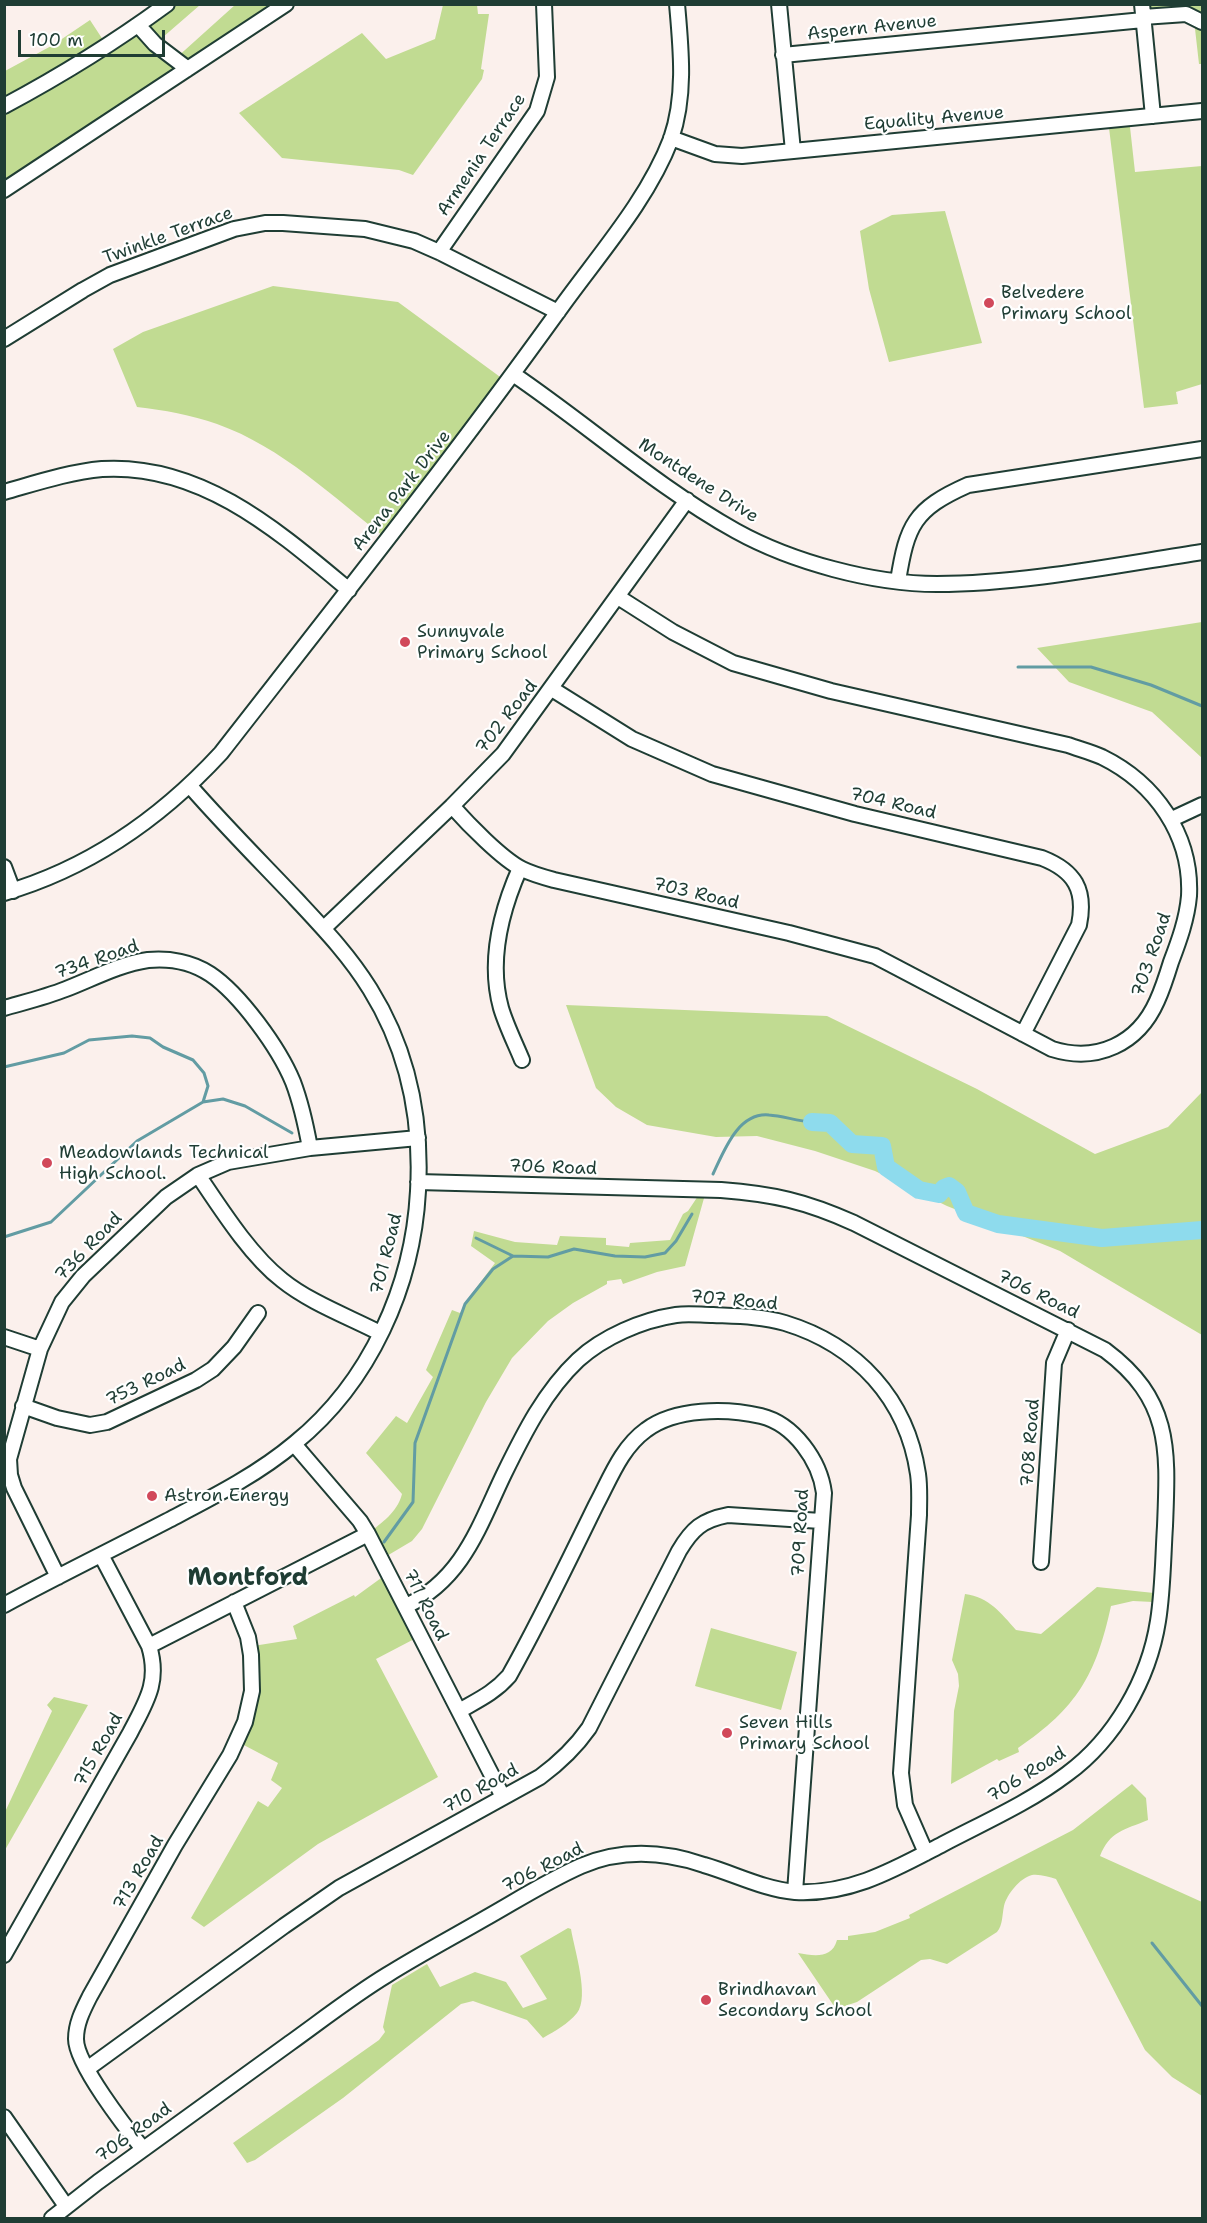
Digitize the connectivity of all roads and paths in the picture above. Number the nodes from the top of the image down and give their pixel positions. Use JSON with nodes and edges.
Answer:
{"nodes":[{"id":1,"x":166,"y":4,"type":"edge"},
{"id":2,"x":286,"y":4,"type":"edge"},
{"id":3,"x":544,"y":4,"type":"edge"},
{"id":4,"x":677,"y":4,"type":"edge"},
{"id":5,"x":779,"y":4,"type":"edge"},
{"id":6,"x":1143,"y":14,"type":"edge"},
{"id":7,"x":1203,"y":22,"type":"edge"},
{"id":8,"x":138,"y":25,"type":"junction"},
{"id":9,"x":783,"y":55,"type":"junction"},
{"id":10,"x":186,"y":70,"type":"junction"},
{"id":11,"x":4,"y":106,"type":"edge"},
{"id":12,"x":1203,"y":111,"type":"edge"},
{"id":13,"x":1153,"y":116,"type":"junction"},
{"id":14,"x":671,"y":138,"type":"junction"},
{"id":15,"x":792,"y":151,"type":"junction"},
{"id":16,"x":4,"y":190,"type":"edge"},
{"id":17,"x":439,"y":252,"type":"junction"},
{"id":18,"x":558,"y":312,"type":"junction"},
{"id":19,"x":4,"y":339,"type":"edge"},
{"id":20,"x":513,"y":374,"type":"junction"},
{"id":21,"x":1203,"y":449,"type":"edge"},
{"id":22,"x":4,"y":492,"type":"edge"},
{"id":23,"x":687,"y":500,"type":"junction"},
{"id":24,"x":1203,"y":552,"type":"edge"},
{"id":25,"x":898,"y":581,"type":"junction"},
{"id":26,"x":349,"y":590,"type":"junction"},
{"id":27,"x":618,"y":597,"type":"junction"},
{"id":28,"x":552,"y":689,"type":"junction"},
{"id":29,"x":190,"y":786,"type":"junction"},
{"id":30,"x":1203,"y":805,"type":"edge"},
{"id":31,"x":452,"y":806,"type":"junction"},
{"id":32,"x":1172,"y":819,"type":"junction"},
{"id":33,"x":4,"y":867,"type":"edge"},
{"id":34,"x":520,"y":868,"type":"junction"},
{"id":35,"x":9,"y":892,"type":"edge"},
{"id":36,"x":324,"y":928,"type":"junction"},
{"id":37,"x":4,"y":1008,"type":"edge"},
{"id":38,"x":1023,"y":1034,"type":"junction"},
{"id":39,"x":522,"y":1059,"type":"dead end"},
{"id":40,"x":418,"y":1138,"type":"junction"},
{"id":41,"x":310,"y":1148,"type":"junction"},
{"id":42,"x":198,"y":1175,"type":"junction"},
{"id":43,"x":418,"y":1182,"type":"junction"},
{"id":44,"x":258,"y":1313,"type":"dead end"},
{"id":45,"x":1068,"y":1330,"type":"junction"},
{"id":46,"x":380,"y":1333,"type":"junction"},
{"id":47,"x":4,"y":1337,"type":"edge"},
{"id":48,"x":40,"y":1349,"type":"junction"},
{"id":49,"x":23,"y":1406,"type":"junction"},
{"id":50,"x":294,"y":1444,"type":"junction"},
{"id":51,"x":9,"y":1490,"type":"edge"},
{"id":52,"x":821,"y":1521,"type":"junction"},
{"id":53,"x":368,"y":1534,"type":"junction"},
{"id":54,"x":101,"y":1555,"type":"junction"},
{"id":55,"x":1041,"y":1562,"type":"dead end"},
{"id":56,"x":58,"y":1577,"type":"junction"},
{"id":57,"x":234,"y":1602,"type":"junction"},
{"id":58,"x":4,"y":1605,"type":"edge"},
{"id":59,"x":406,"y":1606,"type":"junction"},
{"id":60,"x":148,"y":1646,"type":"junction"},
{"id":61,"x":459,"y":1711,"type":"junction"},
{"id":62,"x":503,"y":1797,"type":"junction"},
{"id":63,"x":926,"y":1853,"type":"junction"},
{"id":64,"x":795,"y":1892,"type":"junction"},
{"id":65,"x":4,"y":1955,"type":"edge"},
{"id":66,"x":87,"y":2069,"type":"junction"},
{"id":67,"x":5,"y":2119,"type":"edge"},
{"id":68,"x":143,"y":2149,"type":"junction"},
{"id":69,"x":66,"y":2206,"type":"junction"},
{"id":70,"x":52,"y":2218,"type":"edge"}],
"edges":[{"from":1,"to":8,"type":"street"},
{"from":2,"to":10,"type":"street"},
{"from":3,"to":17,"type":"street","name":"Armenia Terrace"},
{"from":4,"to":14,"type":"street","name":"Arena Park Drive"},
{"from":5,"to":9,"type":"street"},
{"from":6,"to":7,"type":"street","name":"Aspern Avenue"},
{"from":6,"to":9,"type":"street","name":"Aspern Avenue"},
{"from":6,"to":13,"type":"street"},
{"from":8,"to":10,"type":"street"},
{"from":8,"to":11,"type":"street"},
{"from":9,"to":15,"type":"street"},
{"from":10,"to":16,"type":"street"},
{"from":12,"to":13,"type":"street","name":"Equality Avenue"},
{"from":13,"to":15,"type":"street","name":"Equality Avenue"},
{"from":14,"to":15,"type":"street","name":"Equality Avenue"},
{"from":14,"to":18,"type":"street","name":"Arena Park Drive"},
{"from":17,"to":18,"type":"street","name":"Twinkle Terrace"},
{"from":17,"to":19,"type":"street","name":"Twinkle Terrace"},
{"from":18,"to":20,"type":"street","name":"Arena Park Drive"},
{"from":20,"to":23,"type":"street","name":"Montdene Drive"},
{"from":20,"to":26,"type":"street","name":"Arena Park Drive"},
{"from":21,"to":25,"type":"street"},
{"from":22,"to":26,"type":"street"},
{"from":23,"to":25,"type":"street","name":"Montdene Drive"},
{"from":23,"to":27,"type":"street","name":"702 Road"},
{"from":24,"to":25,"type":"street","name":"Montdene Drive"},
{"from":26,"to":29,"type":"street","name":"Arena Park Drive"},
{"from":27,"to":28,"type":"street","name":"702 Road"},
{"from":27,"to":32,"type":"street","name":"703 Road"},
{"from":28,"to":31,"type":"street","name":"702 Road"},
{"from":28,"to":38,"type":"street","name":"704 Road"},
{"from":29,"to":35,"type":"street","name":"Arena Park Drive"},
{"from":29,"to":36,"type":"street","name":"701 Road"},
{"from":30,"to":32,"type":"street"},
{"from":31,"to":34,"type":"street","name":"703 Road"},
{"from":31,"to":36,"type":"street","name":"702 Road"},
{"from":32,"to":38,"type":"street","name":"703 Road"},
{"from":33,"to":35,"type":"street"},
{"from":34,"to":38,"type":"street","name":"703 Road"},
{"from":34,"to":39,"type":"street"},
{"from":36,"to":40,"type":"street","name":"701 Road"},
{"from":37,"to":41,"type":"street","name":"734 Road"},
{"from":40,"to":41,"type":"street","name":"736 Road"},
{"from":40,"to":43,"type":"street","name":"701 Road"},
{"from":41,"to":42,"type":"street","name":"736 Road"},
{"from":42,"to":46,"type":"street"},
{"from":42,"to":48,"type":"street","name":"736 Road"},
{"from":43,"to":45,"type":"street","name":"706 Road"},
{"from":43,"to":46,"type":"street","name":"701 Road"},
{"from":44,"to":49,"type":"street","name":"753 Road"},
{"from":45,"to":55,"type":"street","name":"708 Road"},
{"from":45,"to":63,"type":"street","name":"706 Road"},
{"from":46,"to":50,"type":"street","name":"701 Road"},
{"from":47,"to":48,"type":"street"},
{"from":48,"to":49,"type":"street","name":"736 Road"},
{"from":49,"to":51,"type":"street","name":"736 Road"},
{"from":50,"to":53,"type":"street","name":"711 Road"},
{"from":50,"to":54,"type":"street","name":"701 Road"},
{"from":51,"to":56,"type":"street","name":"736 Road"},
{"from":52,"to":61,"type":"street","name":"709 Road"},
{"from":52,"to":62,"type":"street","name":"710 Road"},
{"from":52,"to":64,"type":"street","name":"709 Road"},
{"from":53,"to":57,"type":"street"},
{"from":53,"to":59,"type":"street","name":"711 Road"},
{"from":54,"to":56,"type":"street","name":"701 Road"},
{"from":54,"to":60,"type":"street","name":"715 Road"},
{"from":56,"to":58,"type":"street","name":"701 Road"},
{"from":57,"to":60,"type":"street"},
{"from":57,"to":66,"type":"street","name":"713 Road"},
{"from":59,"to":61,"type":"street","name":"711 Road"},
{"from":59,"to":63,"type":"street","name":"707 Road"},
{"from":60,"to":65,"type":"street","name":"715 Road"},
{"from":61,"to":62,"type":"street","name":"711 Road"},
{"from":62,"to":66,"type":"street","name":"710 Road"},
{"from":63,"to":64,"type":"street","name":"706 Road"},
{"from":64,"to":68,"type":"street","name":"706 Road"},
{"from":66,"to":68,"type":"street","name":"713 Road"},
{"from":67,"to":69,"type":"street"},
{"from":68,"to":69,"type":"street","name":"706 Road"},
{"from":69,"to":70,"type":"street","name":"706 Road"}]}
